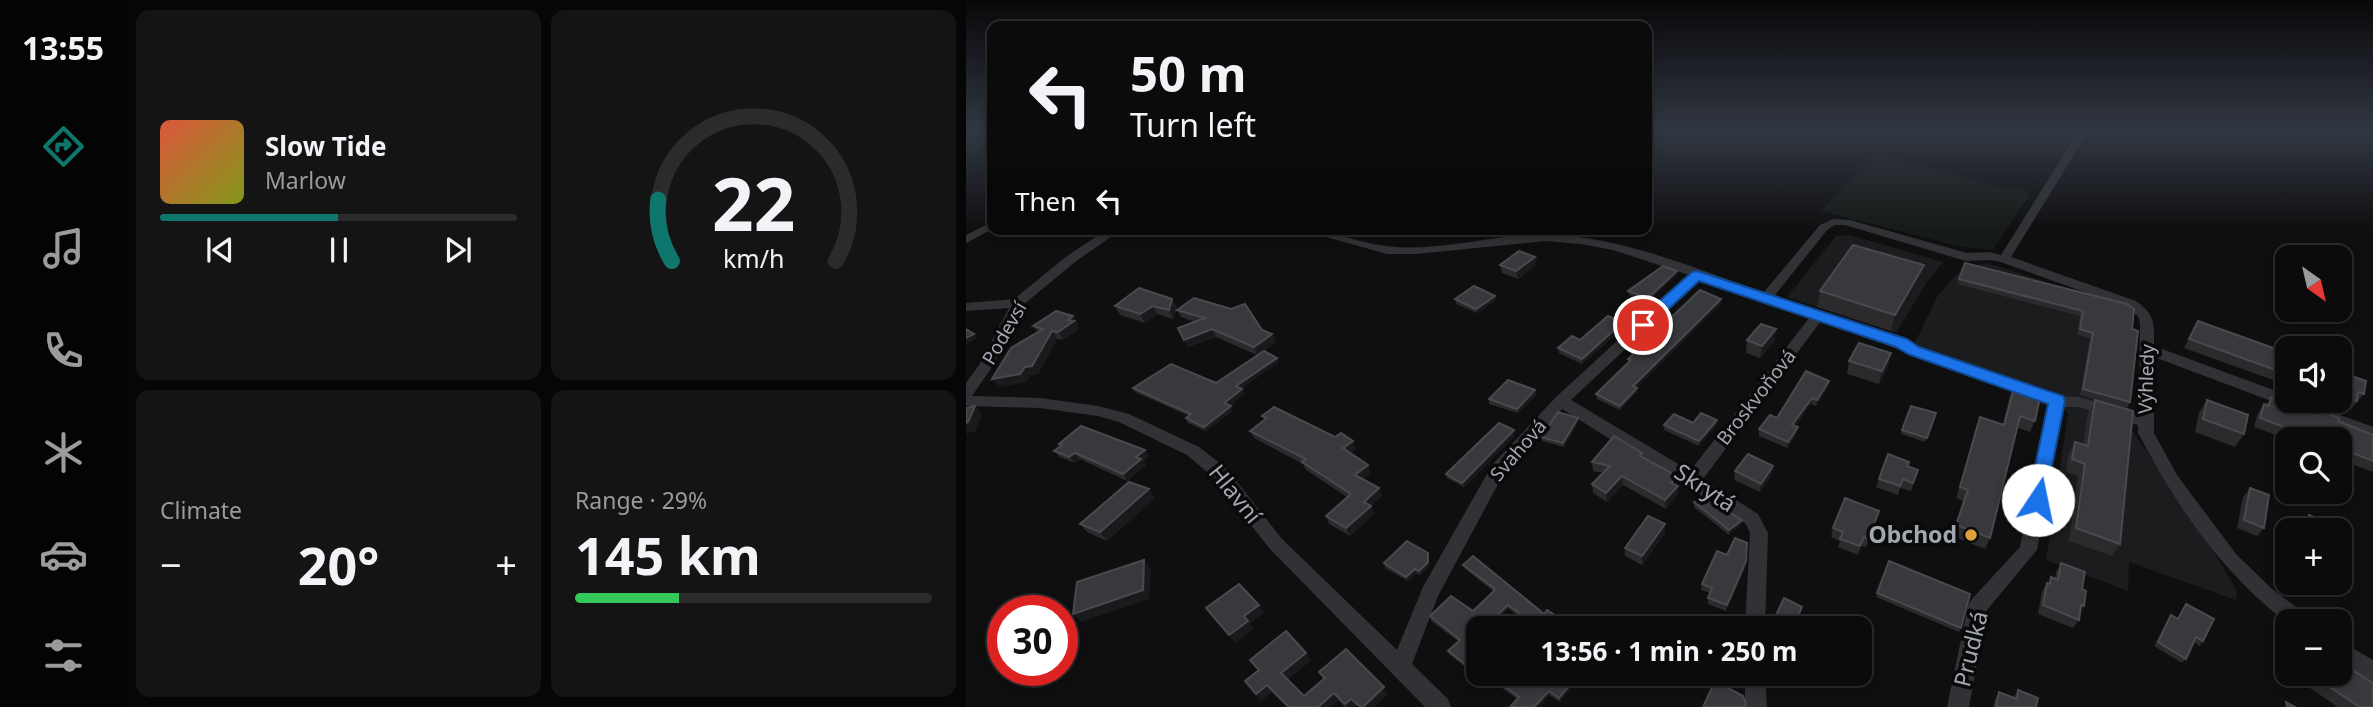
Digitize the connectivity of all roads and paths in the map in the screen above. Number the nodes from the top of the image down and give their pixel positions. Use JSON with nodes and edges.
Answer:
{"nodes":[{"id":1,"x":2062,"y":165,"type":"edge"},
{"id":2,"x":987,"y":228,"type":"edge"},
{"id":3,"x":1107,"y":235,"type":"edge"},
{"id":4,"x":1328,"y":235,"type":"edge"},
{"id":5,"x":966,"y":240,"type":"edge"},
{"id":6,"x":2004,"y":259,"type":"junction"},
{"id":7,"x":1697,"y":275,"type":"junction"},
{"id":8,"x":1767,"y":297,"type":"junction"},
{"id":9,"x":1018,"y":303,"type":"junction"},
{"id":10,"x":966,"y":307,"type":"edge"},
{"id":11,"x":1819,"y":315,"type":"junction"},
{"id":12,"x":2147,"y":349,"type":"junction"},
{"id":13,"x":966,"y":394,"type":"edge"},
{"id":14,"x":966,"y":401,"type":"edge"},
{"id":15,"x":1561,"y":401,"type":"junction"},
{"id":16,"x":2057,"y":401,"type":"junction"},
{"id":17,"x":2144,"y":421,"type":"junction"},
{"id":18,"x":2373,"y":433,"type":"edge"},
{"id":19,"x":1693,"y":480,"type":"junction"},
{"id":20,"x":2285,"y":609,"type":"edge"},
{"id":21,"x":1756,"y":616,"type":"edge"},
{"id":22,"x":2352,"y":658,"type":"edge"},
{"id":23,"x":1400,"y":668,"type":"junction"},
{"id":24,"x":2373,"y":672,"type":"edge"},
{"id":25,"x":1755,"y":686,"type":"edge"},
{"id":26,"x":1440,"y":707,"type":"edge"},
{"id":27,"x":1756,"y":707,"type":"edge"},
{"id":28,"x":1958,"y":707,"type":"edge"}],
"edges":[{"from":1,"to":6,"type":"street"},
{"from":2,"to":5,"type":"street"},
{"from":3,"to":9,"type":"street","name":"Podevsí"},
{"from":4,"to":7,"type":"street"},
{"from":6,"to":8,"type":"street","name":"Výhledy"},
{"from":6,"to":12,"type":"street","name":"Výhledy"},
{"from":7,"to":8,"type":"street"},
{"from":7,"to":15,"type":"street","name":"Svahová"},
{"from":8,"to":11,"type":"street"},
{"from":9,"to":10,"type":"street"},
{"from":9,"to":13,"type":"street","name":"Podevsí"},
{"from":11,"to":16,"type":"street"},
{"from":11,"to":19,"type":"street","name":"Broskvoňová"},
{"from":12,"to":17,"type":"street","name":"Výhledy"},
{"from":12,"to":18,"type":"street"},
{"from":14,"to":23,"type":"street","name":"Hlavní"},
{"from":15,"to":19,"type":"street","name":"Skrytá"},
{"from":15,"to":23,"type":"street","name":"Svahová"},
{"from":16,"to":17,"type":"street"},
{"from":16,"to":28,"type":"street","name":"Prudká"},
{"from":17,"to":20,"type":"street","name":"Výhledy"},
{"from":19,"to":21,"type":"street","name":"Skrytá"},
{"from":22,"to":24,"type":"street"},
{"from":23,"to":26,"type":"street","name":"Hlavní"},
{"from":25,"to":27,"type":"street"}]}
